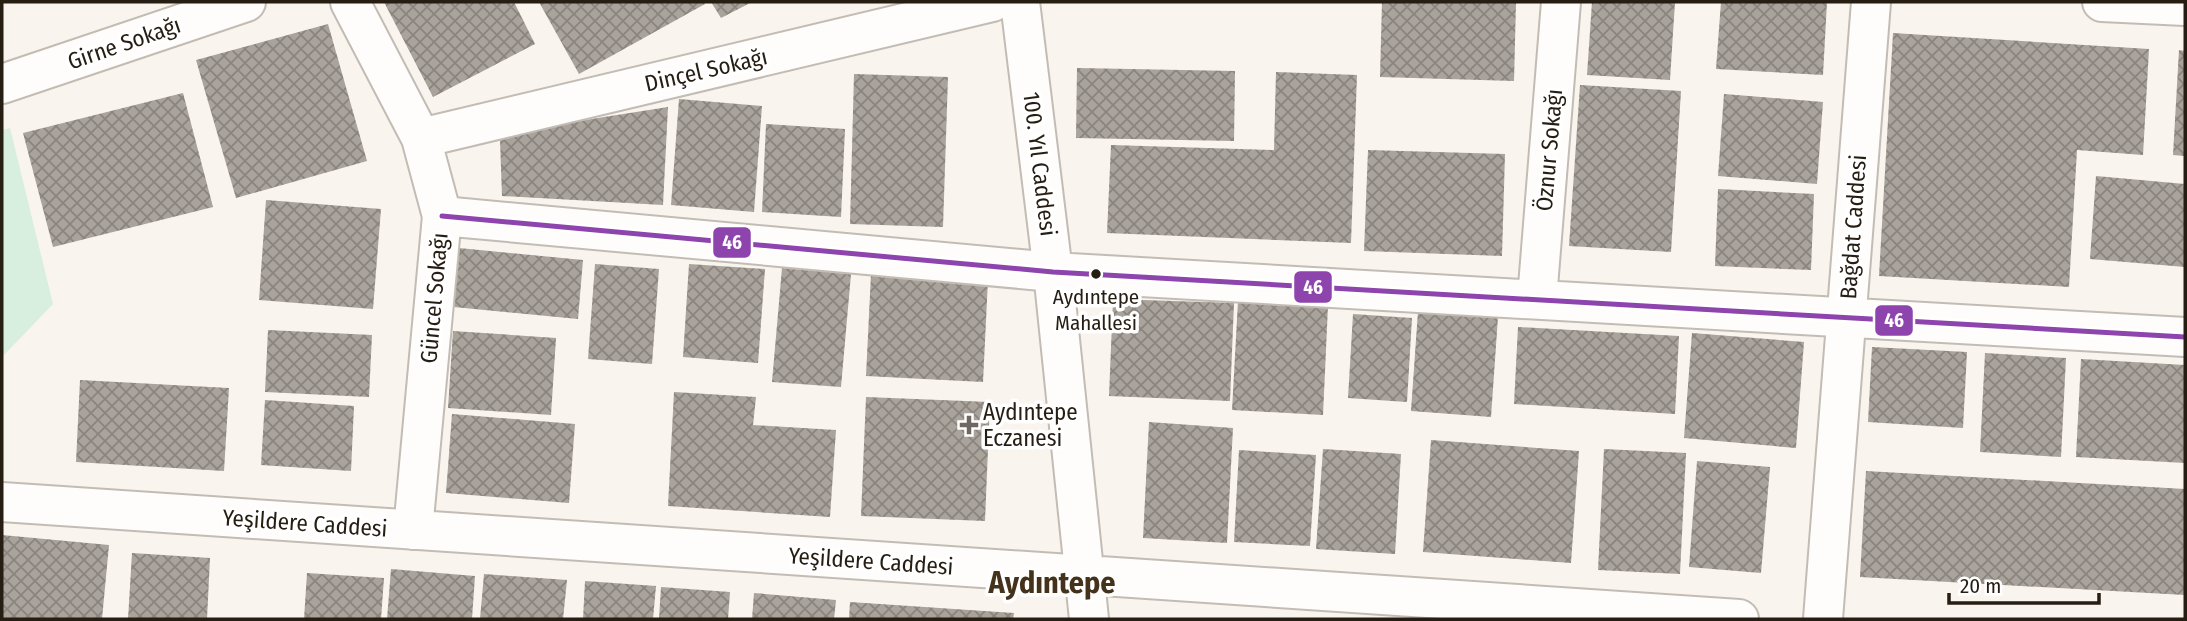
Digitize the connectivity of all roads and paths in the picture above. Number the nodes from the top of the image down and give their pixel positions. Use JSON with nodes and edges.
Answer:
{"nodes":[{"id":1,"x":246,"y":2,"type":"edge"},
{"id":2,"x":350,"y":2,"type":"edge"},
{"id":3,"x":992,"y":2,"type":"edge"},
{"id":4,"x":1020,"y":2,"type":"edge"},
{"id":5,"x":1561,"y":2,"type":"edge"},
{"id":6,"x":1871,"y":2,"type":"edge"},
{"id":7,"x":2102,"y":2,"type":"edge"},
{"id":8,"x":2185,"y":6,"type":"edge"},
{"id":9,"x":2,"y":84,"type":"edge"},
{"id":10,"x":421,"y":138,"type":"junction"},
{"id":11,"x":442,"y":216,"type":"junction"},
{"id":12,"x":1053,"y":272,"type":"junction"},
{"id":13,"x":1536,"y":299,"type":"junction"},
{"id":14,"x":1846,"y":317,"type":"junction"},
{"id":15,"x":2185,"y":337,"type":"edge"},
{"id":16,"x":2,"y":502,"type":"edge"},
{"id":17,"x":413,"y":530,"type":"junction"},
{"id":18,"x":1085,"y":575,"type":"junction"},
{"id":19,"x":1089,"y":619,"type":"edge"},
{"id":20,"x":1739,"y":619,"type":"edge"},
{"id":21,"x":1823,"y":619,"type":"edge"}],
"edges":[{"from":1,"to":9,"type":"street","name":"Girne Sokağı"},
{"from":2,"to":10,"type":"street","name":"Güncel Sokağı"},
{"from":3,"to":10,"type":"street","name":"Dinçel Sokağı"},
{"from":4,"to":12,"type":"street","name":"100. Yıl Caddesi"},
{"from":5,"to":13,"type":"street","name":"Öznur Sokağı"},
{"from":6,"to":14,"type":"street","name":"Bağdat Caddesi"},
{"from":7,"to":8,"type":"street"},
{"from":10,"to":11,"type":"street","name":"Güncel Sokağı"},
{"from":11,"to":12,"type":"street"},
{"from":11,"to":17,"type":"street","name":"Güncel Sokağı"},
{"from":12,"to":13,"type":"street"},
{"from":12,"to":18,"type":"street","name":"100. Yıl Caddesi"},
{"from":13,"to":14,"type":"street"},
{"from":14,"to":15,"type":"street"},
{"from":14,"to":21,"type":"street","name":"Bağdat Caddesi"},
{"from":16,"to":17,"type":"street","name":"Yeşildere Caddesi"},
{"from":17,"to":18,"type":"street","name":"Yeşildere Caddesi"},
{"from":18,"to":19,"type":"street","name":"100. Yıl Caddesi"},
{"from":18,"to":20,"type":"street","name":"Yeşildere Caddesi"}]}
